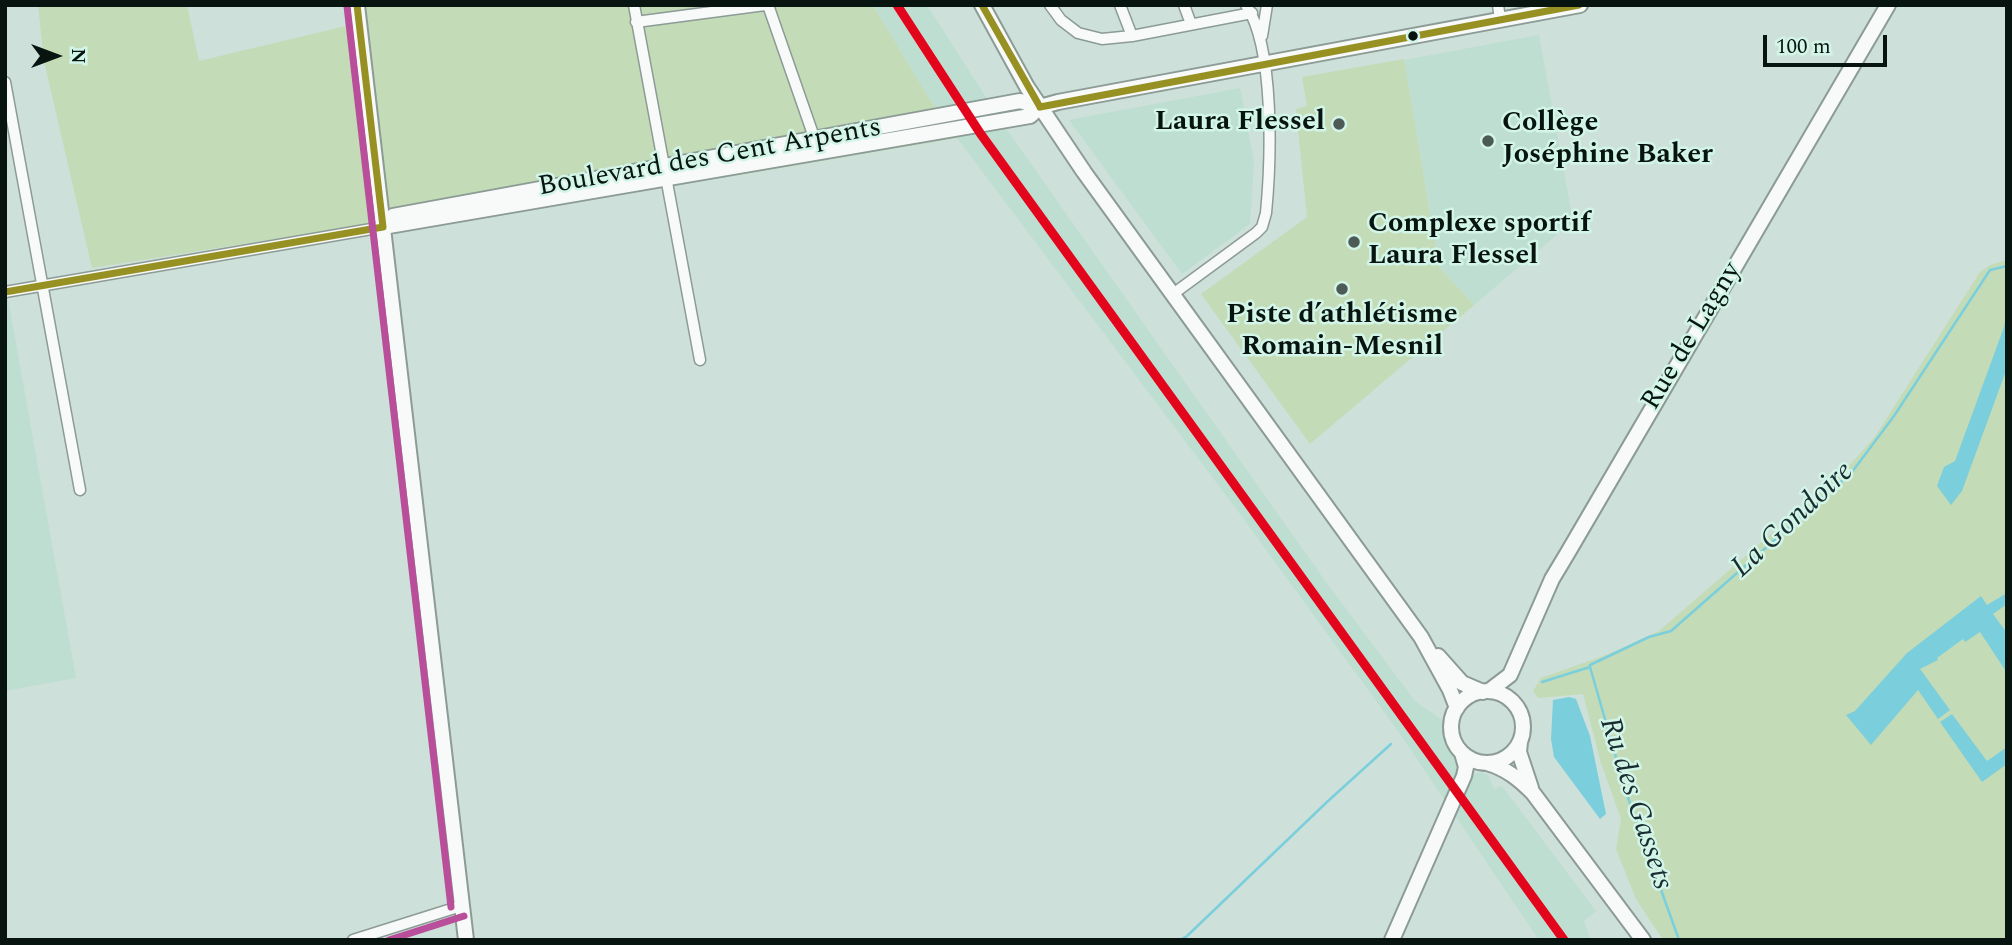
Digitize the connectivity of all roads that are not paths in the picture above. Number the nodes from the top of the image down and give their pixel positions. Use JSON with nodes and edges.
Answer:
{"nodes":[{"id":1,"x":357,"y":5,"type":"edge"},
{"id":2,"x":634,"y":5,"type":"edge"},
{"id":3,"x":767,"y":5,"type":"edge"},
{"id":4,"x":982,"y":5,"type":"edge"},
{"id":5,"x":1050,"y":5,"type":"edge"},
{"id":6,"x":1120,"y":5,"type":"edge"},
{"id":7,"x":1184,"y":5,"type":"edge"},
{"id":8,"x":1267,"y":5,"type":"edge"},
{"id":9,"x":1580,"y":5,"type":"edge"},
{"id":10,"x":1888,"y":5,"type":"edge"},
{"id":11,"x":1249,"y":9,"type":"edge"},
{"id":12,"x":1499,"y":12,"type":"edge"},
{"id":13,"x":636,"y":22,"type":"junction"},
{"id":14,"x":1191,"y":24,"type":"junction"},
{"id":15,"x":1132,"y":36,"type":"junction"},
{"id":16,"x":1261,"y":40,"type":"junction"},
{"id":17,"x":1264,"y":64,"type":"junction"},
{"id":18,"x":5,"y":82,"type":"edge"},
{"id":19,"x":1040,"y":107,"type":"junction"},
{"id":20,"x":815,"y":140,"type":"junction"},
{"id":21,"x":666,"y":173,"type":"junction"},
{"id":22,"x":383,"y":227,"type":"junction"},
{"id":23,"x":42,"y":285,"type":"junction"},
{"id":24,"x":5,"y":292,"type":"edge"},
{"id":25,"x":1173,"y":294,"type":"junction"},
{"id":26,"x":700,"y":360,"type":"dead end"},
{"id":27,"x":80,"y":490,"type":"dead end"},
{"id":28,"x":1420,"y":637,"type":"junction"},
{"id":29,"x":1510,"y":675,"type":"junction"},
{"id":30,"x":1486,"y":692,"type":"junction"},
{"id":31,"x":1513,"y":702,"type":"junction"},
{"id":32,"x":1457,"y":708,"type":"junction"},
{"id":33,"x":1520,"y":742,"type":"junction"},
{"id":34,"x":1462,"y":753,"type":"junction"},
{"id":35,"x":1485,"y":763,"type":"junction"},
{"id":36,"x":1464,"y":776,"type":"junction"},
{"id":37,"x":1533,"y":793,"type":"junction"},
{"id":38,"x":461,"y":905,"type":"junction"},
{"id":39,"x":353,"y":940,"type":"edge"},
{"id":40,"x":466,"y":940,"type":"edge"},
{"id":41,"x":1392,"y":940,"type":"edge"},
{"id":42,"x":1643,"y":940,"type":"edge"}],
"edges":[{"from":1,"to":22,"type":"main road"},
{"from":2,"to":13,"type":"street"},
{"from":3,"to":13,"type":"street"},
{"from":3,"to":20,"type":"street"},
{"from":4,"to":19,"type":"main road"},
{"from":5,"to":15,"type":"street"},
{"from":6,"to":15,"type":"street"},
{"from":7,"to":14,"type":"street"},
{"from":8,"to":16,"type":"street"},
{"from":9,"to":12,"type":"main road","name":"Boulevard des Cent Arpents"},
{"from":10,"to":29,"type":"main road","name":"Rue de Lagny"},
{"from":11,"to":14,"type":"street"},
{"from":11,"to":16,"type":"street"},
{"from":12,"to":17,"type":"main road","name":"Boulevard des Cent Arpents"},
{"from":13,"to":21,"type":"street"},
{"from":14,"to":15,"type":"street"},
{"from":16,"to":17,"type":"street"},
{"from":17,"to":19,"type":"main road","name":"Boulevard des Cent Arpents"},
{"from":17,"to":25,"type":"street"},
{"from":18,"to":23,"type":"street"},
{"from":19,"to":20,"type":"main road","name":"Boulevard des Cent Arpents"},
{"from":19,"to":21,"type":"main road","name":"Boulevard des Cent Arpents"},
{"from":19,"to":25,"type":"main road"},
{"from":20,"to":21,"type":"main road","name":"Boulevard des Cent Arpents"},
{"from":21,"to":22,"type":"main road","name":"Boulevard des Cent Arpents"},
{"from":21,"to":26,"type":"street"},
{"from":22,"to":23,"type":"street","name":"Boulevard des Cent Arpents"},
{"from":22,"to":38,"type":"main road"},
{"from":23,"to":24,"type":"street","name":"Boulevard des Cent Arpents"},
{"from":23,"to":27,"type":"street"},
{"from":25,"to":28,"type":"main road"},
{"from":28,"to":30,"type":"main road"},
{"from":28,"to":32,"type":"main road"},
{"from":29,"to":30,"type":"main road","name":"Rue de Lagny"},
{"from":29,"to":31,"type":"main road","name":"Rue de Lagny"},
{"from":30,"to":31,"type":"main road"},
{"from":30,"to":32,"type":"main road"},
{"from":31,"to":33,"type":"main road"},
{"from":32,"to":34,"type":"main road"},
{"from":33,"to":35,"type":"main road"},
{"from":33,"to":37,"type":"main road"},
{"from":34,"to":35,"type":"main road"},
{"from":34,"to":36,"type":"main road"},
{"from":35,"to":36,"type":"main road"},
{"from":35,"to":37,"type":"main road"},
{"from":36,"to":41,"type":"main road"},
{"from":37,"to":42,"type":"main road"},
{"from":38,"to":39,"type":"street"},
{"from":38,"to":40,"type":"main road"}]}
